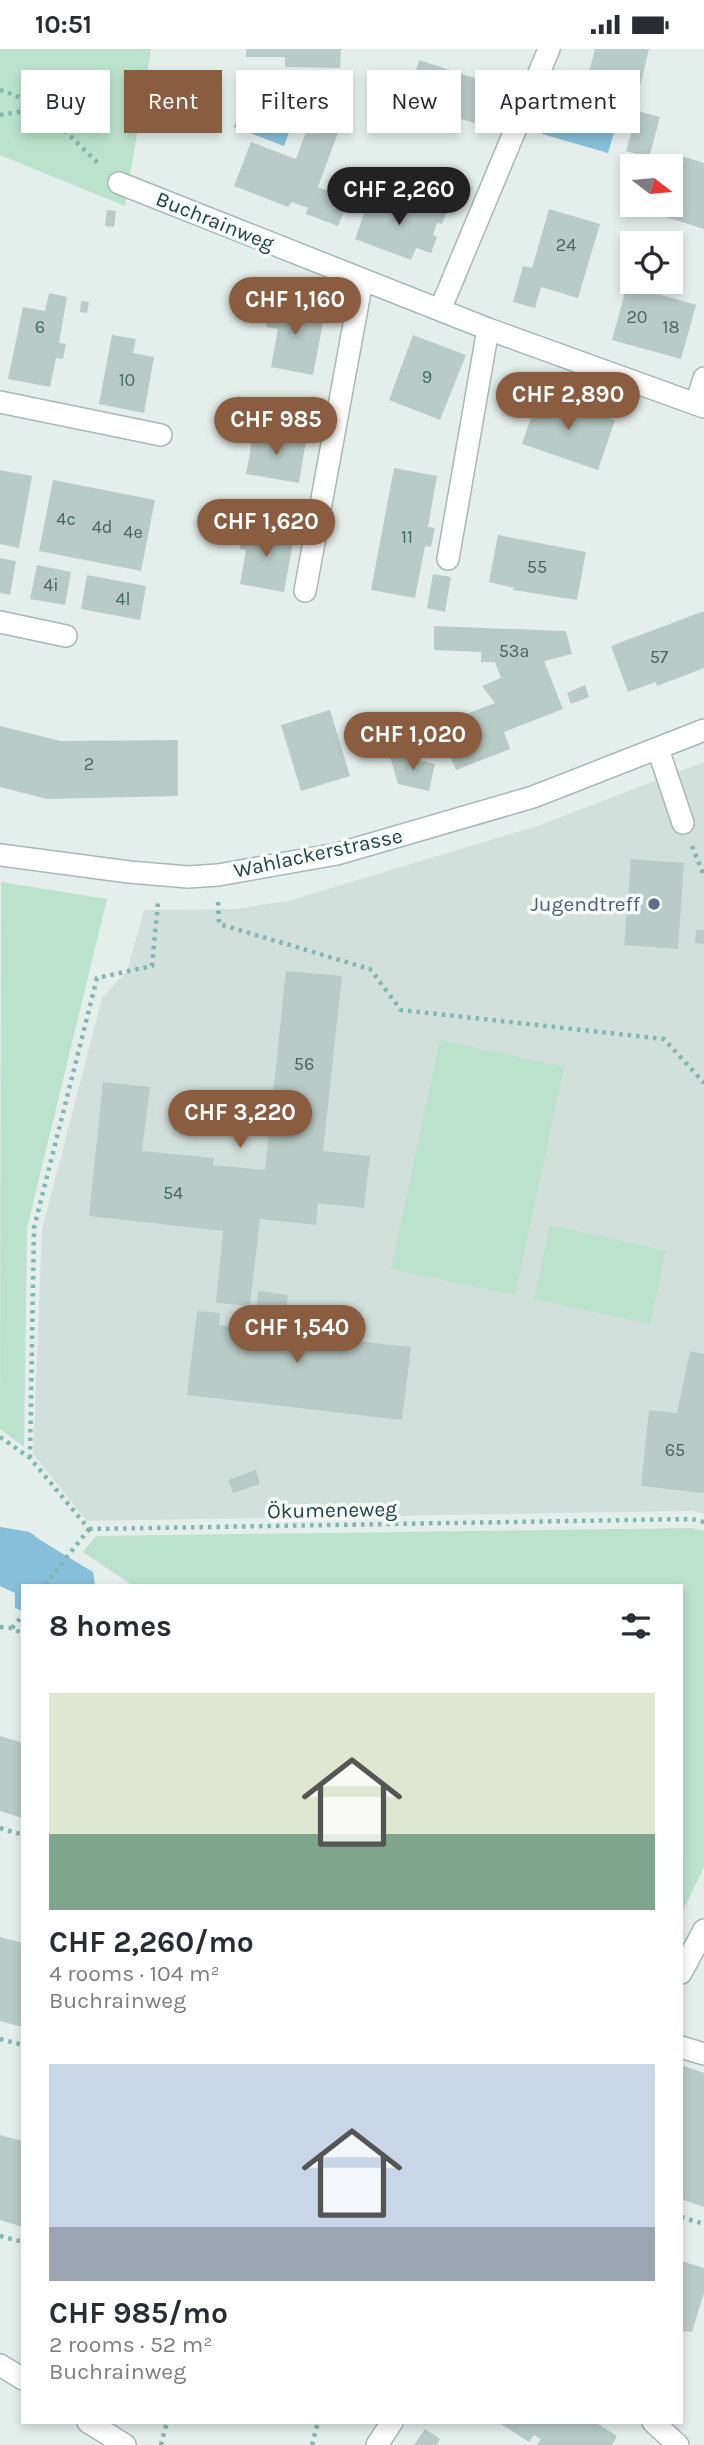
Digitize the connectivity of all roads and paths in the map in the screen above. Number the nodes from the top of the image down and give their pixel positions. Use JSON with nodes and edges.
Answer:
{"nodes":[{"id":1,"x":549,"y":49,"type":"edge"},
{"id":2,"x":0,"y":90,"type":"edge"},
{"id":3,"x":21,"y":99,"type":"edge"},
{"id":4,"x":21,"y":112,"type":"edge"},
{"id":5,"x":0,"y":115,"type":"edge"},
{"id":6,"x":65,"y":133,"type":"edge"},
{"id":7,"x":119,"y":183,"type":"joint"},
{"id":8,"x":362,"y":281,"type":"junction"},
{"id":9,"x":440,"y":310,"type":"junction"},
{"id":10,"x":488,"y":329,"type":"junction"},
{"id":11,"x":704,"y":378,"type":"edge"},
{"id":12,"x":0,"y":402,"type":"edge"},
{"id":13,"x":700,"y":405,"type":"edge"},
{"id":14,"x":161,"y":435,"type":"dead end"},
{"id":15,"x":448,"y":559,"type":"dead end"},
{"id":16,"x":305,"y":591,"type":"dead end"},
{"id":17,"x":0,"y":622,"type":"edge"},
{"id":18,"x":66,"y":636,"type":"dead end"},
{"id":19,"x":704,"y":730,"type":"edge"},
{"id":20,"x":657,"y":749,"type":"junction"},
{"id":21,"x":683,"y":823,"type":"dead end"},
{"id":22,"x":0,"y":855,"type":"edge"},
{"id":23,"x":161,"y":876,"type":"junction"},
{"id":24,"x":218,"y":897,"type":"dead end"},
{"id":25,"x":704,"y":1083,"type":"edge"},
{"id":26,"x":0,"y":1437,"type":"edge"},
{"id":27,"x":30,"y":1458,"type":"junction"},
{"id":28,"x":704,"y":1523,"type":"edge"},
{"id":29,"x":89,"y":1529,"type":"junction"},
{"id":30,"x":46,"y":1584,"type":"edge"},
{"id":31,"x":21,"y":1616,"type":"edge"},
{"id":32,"x":0,"y":1627,"type":"edge"},
{"id":33,"x":12,"y":1628,"type":"junction"},
{"id":34,"x":21,"y":1633,"type":"edge"},
{"id":35,"x":0,"y":1828,"type":"edge"},
{"id":36,"x":21,"y":1834,"type":"edge"},
{"id":37,"x":704,"y":1930,"type":"edge"},
{"id":38,"x":683,"y":1969,"type":"edge"},
{"id":39,"x":0,"y":2039,"type":"edge"},
{"id":40,"x":21,"y":2044,"type":"edge"},
{"id":41,"x":683,"y":2048,"type":"edge"},
{"id":42,"x":704,"y":2054,"type":"edge"},
{"id":43,"x":683,"y":2218,"type":"edge"},
{"id":44,"x":704,"y":2224,"type":"edge"},
{"id":45,"x":0,"y":2235,"type":"edge"},
{"id":46,"x":21,"y":2241,"type":"edge"},
{"id":47,"x":91,"y":2424,"type":"edge"},
{"id":48,"x":166,"y":2424,"type":"edge"},
{"id":49,"x":317,"y":2424,"type":"edge"},
{"id":50,"x":392,"y":2424,"type":"edge"},
{"id":51,"x":655,"y":2424,"type":"edge"},
{"id":52,"x":125,"y":2445,"type":"edge"},
{"id":53,"x":161,"y":2445,"type":"edge"},
{"id":54,"x":312,"y":2445,"type":"edge"},
{"id":55,"x":377,"y":2445,"type":"edge"},
{"id":56,"x":678,"y":2445,"type":"edge"}],
"edges":[{"from":1,"to":9,"type":"street"},
{"from":2,"to":3,"type":"path"},
{"from":4,"to":5,"type":"path"},
{"from":6,"to":7,"type":"path"},
{"from":7,"to":8,"type":"street","name":"Buchrainweg"},
{"from":8,"to":9,"type":"street","name":"Buchrainweg"},
{"from":8,"to":16,"type":"street"},
{"from":9,"to":10,"type":"street","name":"Buchrainweg"},
{"from":10,"to":13,"type":"street","name":"Buchrainweg"},
{"from":10,"to":15,"type":"street"},
{"from":11,"to":13,"type":"street"},
{"from":12,"to":14,"type":"street"},
{"from":17,"to":18,"type":"street"},
{"from":19,"to":20,"type":"street","name":"Wahlackerstrasse"},
{"from":20,"to":21,"type":"street"},
{"from":20,"to":23,"type":"street","name":"Wahlackerstrasse"},
{"from":22,"to":23,"type":"street","name":"Wahlackerstrasse"},
{"from":23,"to":27,"type":"path"},
{"from":24,"to":25,"type":"path"},
{"from":26,"to":27,"type":"path"},
{"from":27,"to":29,"type":"path"},
{"from":28,"to":29,"type":"path","name":"Ökumeneweg"},
{"from":29,"to":30,"type":"path"},
{"from":31,"to":33,"type":"path"},
{"from":32,"to":33,"type":"path"},
{"from":33,"to":34,"type":"path"},
{"from":35,"to":36,"type":"path"},
{"from":37,"to":38,"type":"street"},
{"from":39,"to":40,"type":"path"},
{"from":41,"to":42,"type":"street"},
{"from":43,"to":44,"type":"path"},
{"from":45,"to":46,"type":"path"},
{"from":47,"to":52,"type":"street"},
{"from":48,"to":53,"type":"path"},
{"from":49,"to":54,"type":"path"},
{"from":50,"to":55,"type":"street"},
{"from":51,"to":56,"type":"street"}]}
